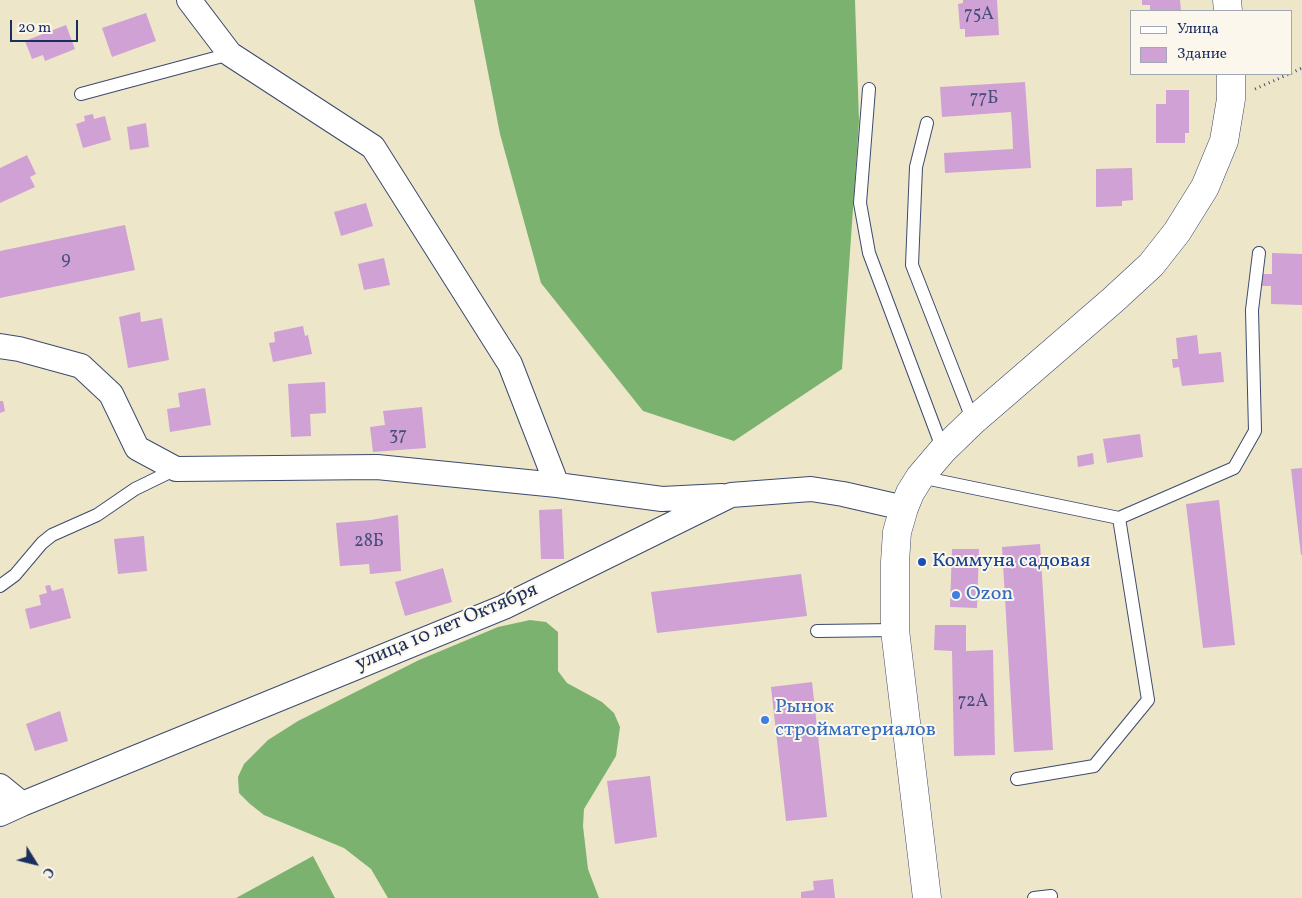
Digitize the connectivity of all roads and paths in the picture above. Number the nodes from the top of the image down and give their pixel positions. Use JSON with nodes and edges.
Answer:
{"nodes":[{"id":1,"x":189,"y":0,"type":"edge"},
{"id":2,"x":230,"y":54,"type":"junction"},
{"id":3,"x":1281,"y":75,"type":"edge"},
{"id":4,"x":1231,"y":86,"type":"edge"},
{"id":5,"x":869,"y":89,"type":"dead end"},
{"id":6,"x":81,"y":94,"type":"dead end"},
{"id":7,"x":927,"y":123,"type":"dead end"},
{"id":8,"x":1259,"y":253,"type":"dead end"},
{"id":9,"x":0,"y":346,"type":"edge"},
{"id":10,"x":973,"y":421,"type":"junction"},
{"id":11,"x":943,"y":450,"type":"junction"},
{"id":12,"x":176,"y":469,"type":"junction"},
{"id":13,"x":920,"y":477,"type":"junction"},
{"id":14,"x":557,"y":485,"type":"junction"},
{"id":15,"x":731,"y":495,"type":"junction"},
{"id":16,"x":904,"y":508,"type":"junction"},
{"id":17,"x":1119,"y":518,"type":"junction"},
{"id":18,"x":0,"y":586,"type":"edge"},
{"id":19,"x":895,"y":630,"type":"junction"},
{"id":20,"x":817,"y":631,"type":"dead end"},
{"id":21,"x":1016,"y":779,"type":"dead end"},
{"id":22,"x":0,"y":786,"type":"edge"},
{"id":23,"x":22,"y":804,"type":"junction"},
{"id":24,"x":0,"y":814,"type":"edge"},
{"id":25,"x":1051,"y":896,"type":"dead end"},
{"id":26,"x":927,"y":898,"type":"edge"},
{"id":27,"x":1034,"y":898,"type":"edge"}],
"edges":[{"from":1,"to":2,"type":"street"},
{"from":2,"to":6,"type":"lane"},
{"from":2,"to":14,"type":"street"},
{"from":3,"to":4,"type":"path"},
{"from":4,"to":10,"type":"street"},
{"from":5,"to":11,"type":"lane"},
{"from":7,"to":10,"type":"lane"},
{"from":8,"to":17,"type":"lane"},
{"from":9,"to":12,"type":"street"},
{"from":10,"to":11,"type":"street"},
{"from":11,"to":13,"type":"street"},
{"from":12,"to":14,"type":"street"},
{"from":12,"to":18,"type":"lane"},
{"from":13,"to":16,"type":"street"},
{"from":13,"to":17,"type":"lane"},
{"from":14,"to":15,"type":"street"},
{"from":15,"to":16,"type":"street","name":"улица 10 лет Октября"},
{"from":15,"to":23,"type":"street","name":"улица 10 лет Октября"},
{"from":16,"to":19,"type":"street"},
{"from":17,"to":21,"type":"lane"},
{"from":19,"to":20,"type":"lane"},
{"from":19,"to":26,"type":"street"},
{"from":22,"to":23,"type":"street"},
{"from":23,"to":24,"type":"street","name":"улица 10 лет Октября"},
{"from":25,"to":27,"type":"lane"}]}
